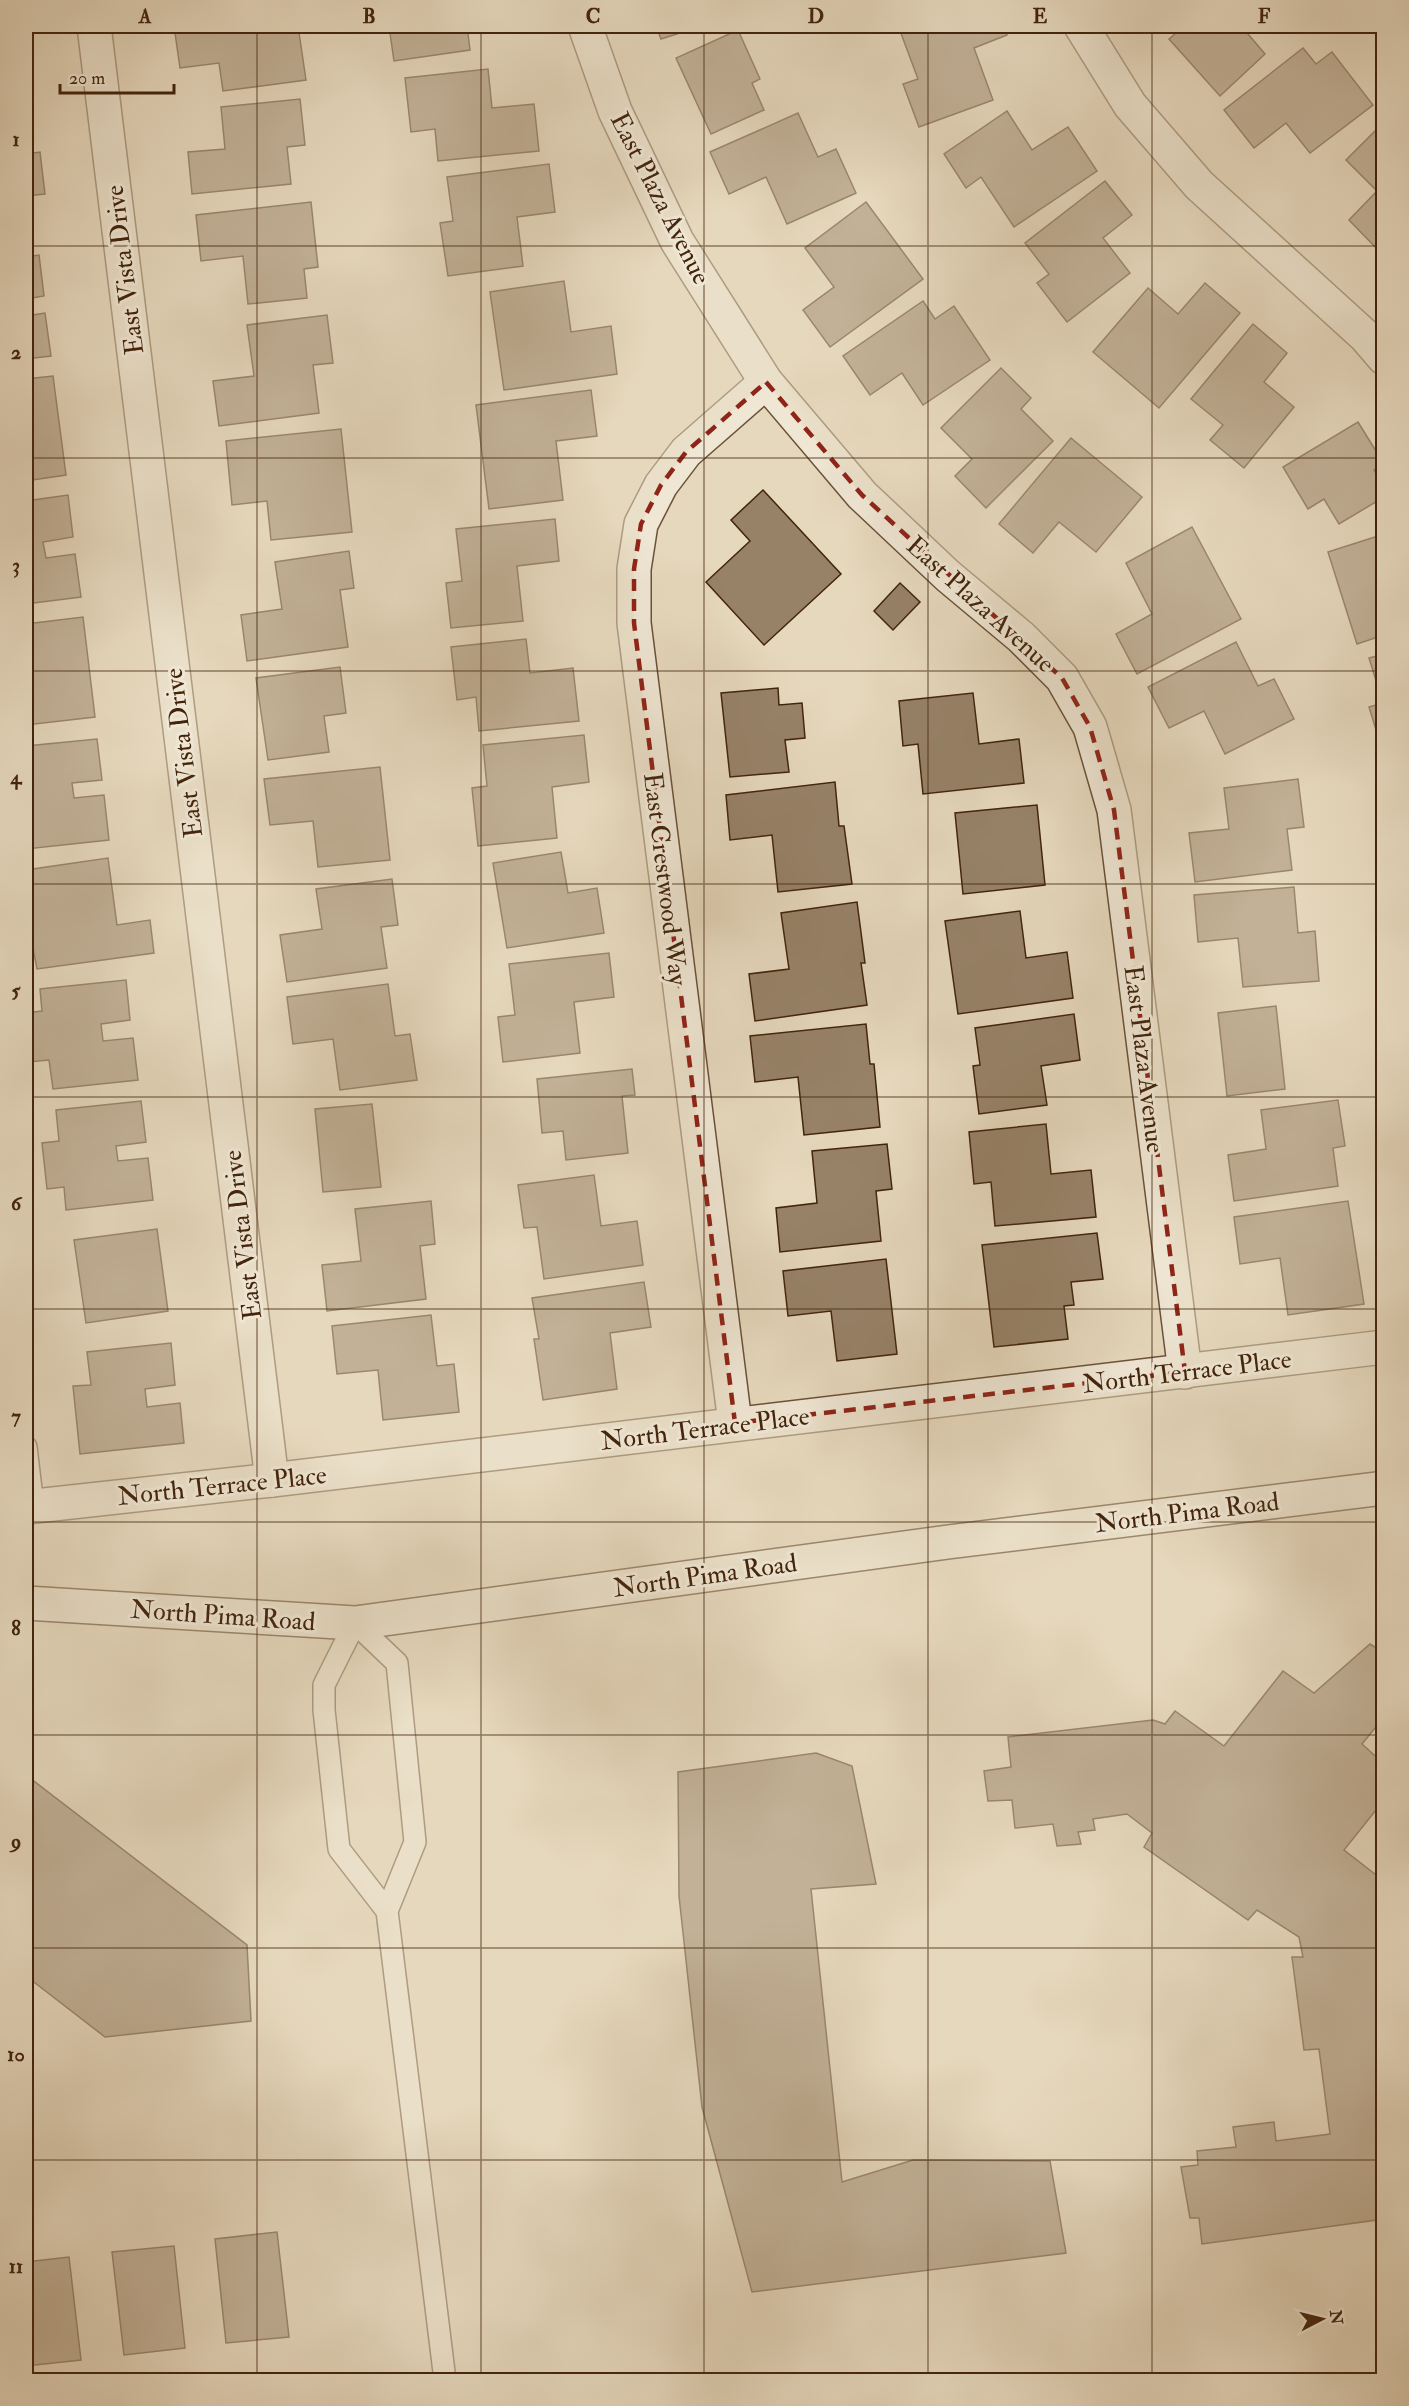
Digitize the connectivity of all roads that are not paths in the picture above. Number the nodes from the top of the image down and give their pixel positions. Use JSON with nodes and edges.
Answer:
{"nodes":[{"id":1,"x":94,"y":26,"type":"edge"},
{"id":2,"x":585,"y":26,"type":"edge"},
{"id":3,"x":1081,"y":26,"type":"edge"},
{"id":4,"x":1383,"y":358,"type":"edge"},
{"id":5,"x":766,"y":382,"type":"junction"},
{"id":6,"x":1383,"y":1347,"type":"edge"},
{"id":7,"x":1185,"y":1372,"type":"junction"},
{"id":8,"x":735,"y":1424,"type":"junction"},
{"id":9,"x":26,"y":1448,"type":"edge"},
{"id":10,"x":272,"y":1480,"type":"junction"},
{"id":11,"x":1383,"y":1488,"type":"edge"},
{"id":12,"x":29,"y":1506,"type":"edge"},
{"id":13,"x":26,"y":1603,"type":"edge"},
{"id":14,"x":355,"y":1623,"type":"junction"},
{"id":15,"x":387,"y":1911,"type":"junction"},
{"id":16,"x":445,"y":2380,"type":"edge"}],
"edges":[{"from":1,"to":10,"type":"street","name":"East Vista Drive"},
{"from":2,"to":5,"type":"street","name":"East Plaza Avenue"},
{"from":3,"to":4,"type":"street"},
{"from":5,"to":7,"type":"street","name":"East Plaza Avenue"},
{"from":5,"to":8,"type":"street","name":"East Crestwood Way"},
{"from":6,"to":7,"type":"street","name":"North Terrace Place"},
{"from":7,"to":8,"type":"street","name":"North Terrace Place"},
{"from":8,"to":10,"type":"street","name":"North Terrace Place"},
{"from":9,"to":12,"type":"lane"},
{"from":10,"to":12,"type":"street","name":"North Terrace Place"},
{"from":11,"to":14,"type":"street","name":"North Pima Road"},
{"from":13,"to":14,"type":"street","name":"North Pima Road"},
{"from":14,"to":15,"type":"lane"},
{"from":14,"to":15,"type":"lane"},
{"from":15,"to":16,"type":"lane"}]}
